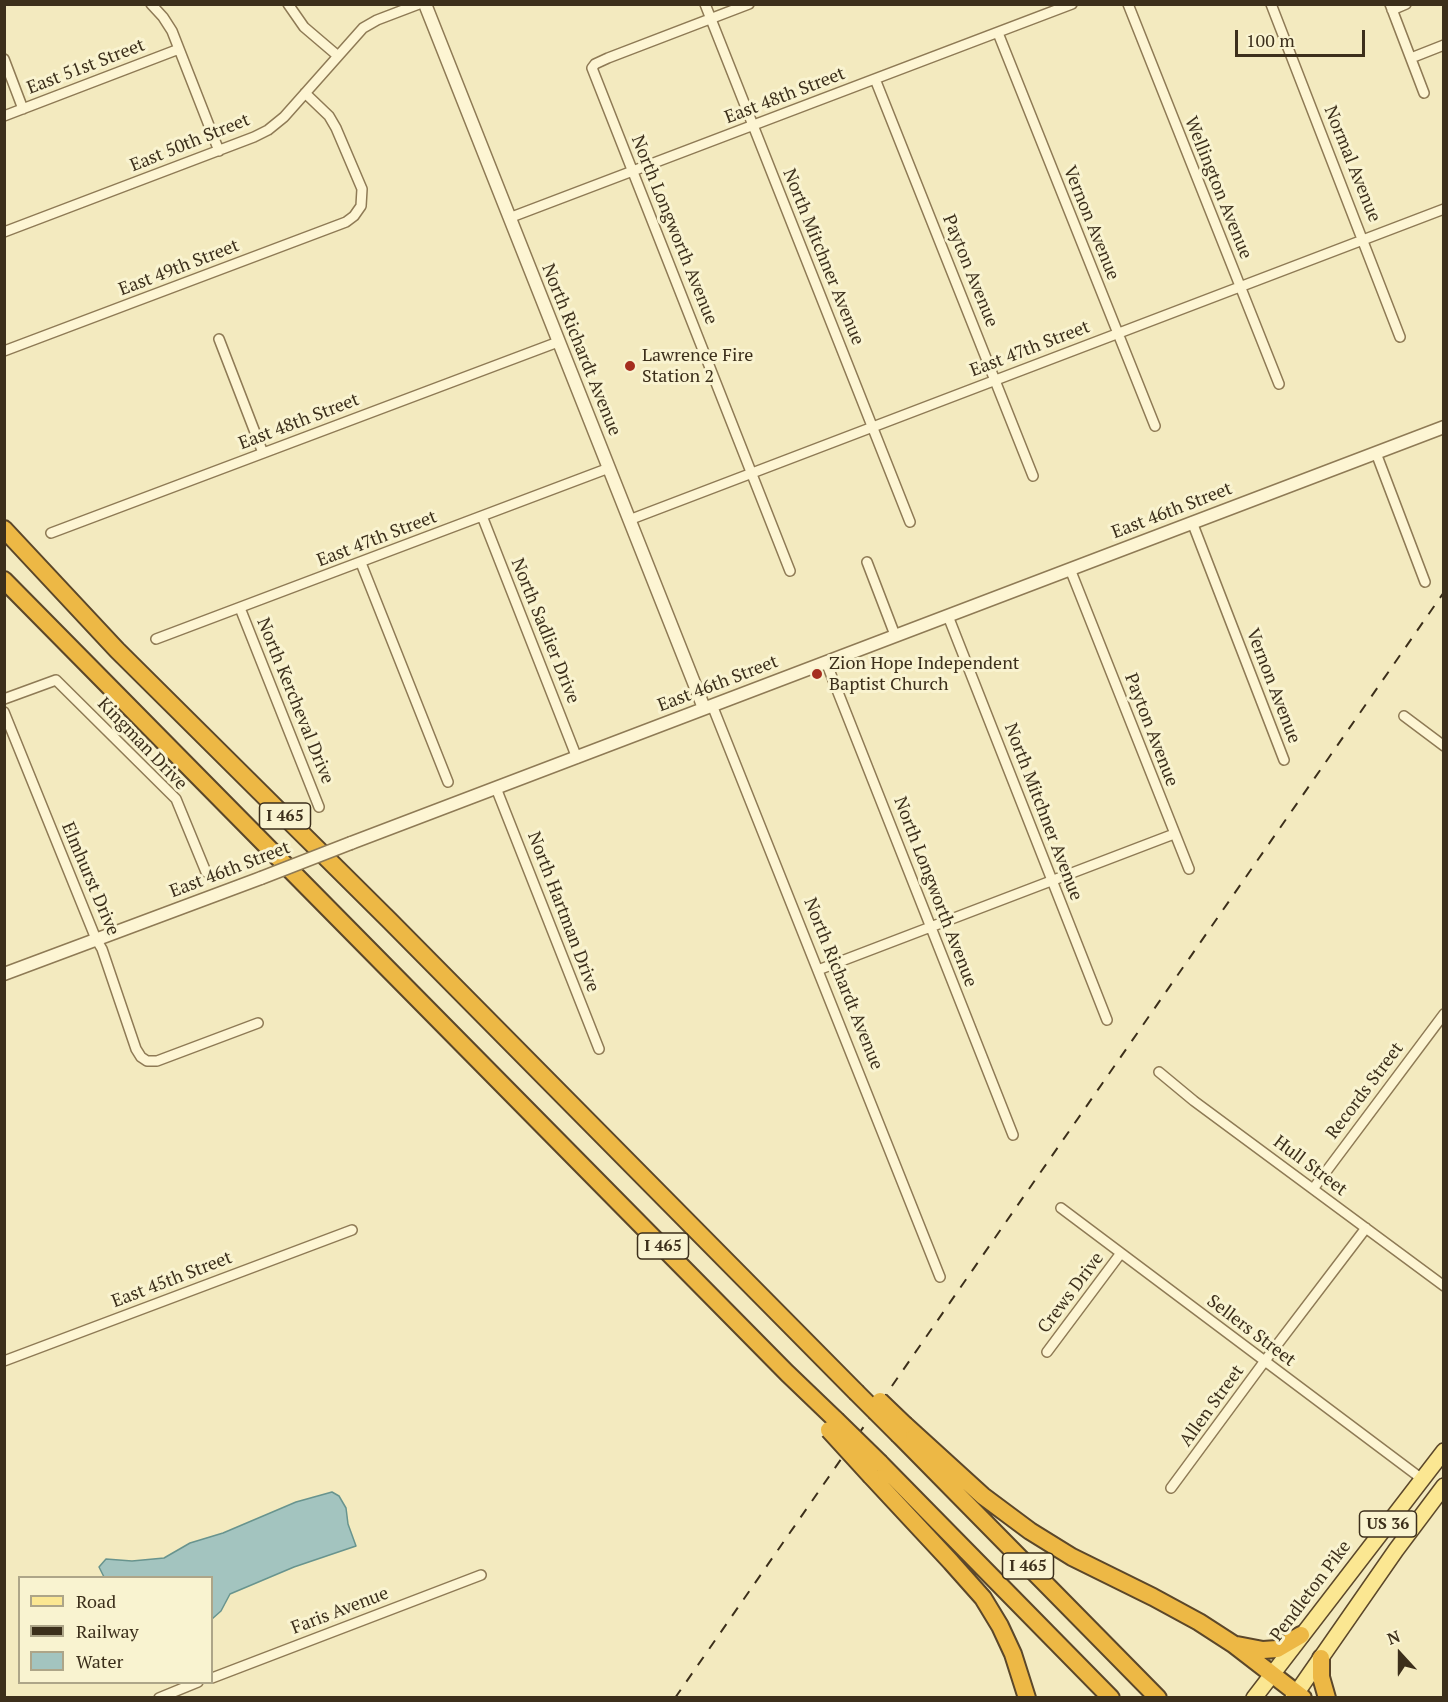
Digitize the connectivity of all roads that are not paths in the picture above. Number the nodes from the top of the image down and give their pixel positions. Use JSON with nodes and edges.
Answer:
{"nodes":[{"id":1,"x":151,"y":4,"type":"edge"},
{"id":2,"x":288,"y":4,"type":"edge"},
{"id":3,"x":419,"y":4,"type":"edge"},
{"id":4,"x":424,"y":4,"type":"edge"},
{"id":5,"x":705,"y":4,"type":"edge"},
{"id":6,"x":749,"y":4,"type":"edge"},
{"id":7,"x":1072,"y":4,"type":"edge"},
{"id":8,"x":1128,"y":4,"type":"edge"},
{"id":9,"x":1271,"y":4,"type":"edge"},
{"id":10,"x":1406,"y":4,"type":"edge"},
{"id":11,"x":1391,"y":7,"type":"edge"},
{"id":12,"x":711,"y":19,"type":"junction"},
{"id":13,"x":998,"y":33,"type":"junction"},
{"id":14,"x":1443,"y":45,"type":"edge"},
{"id":15,"x":179,"y":49,"type":"junction"},
{"id":16,"x":338,"y":56,"type":"junction"},
{"id":17,"x":1411,"y":58,"type":"junction"},
{"id":18,"x":4,"y":59,"type":"edge"},
{"id":19,"x":875,"y":79,"type":"junction"},
{"id":20,"x":305,"y":93,"type":"junction"},
{"id":21,"x":1424,"y":93,"type":"dead end"},
{"id":22,"x":23,"y":109,"type":"junction"},
{"id":23,"x":4,"y":116,"type":"edge"},
{"id":24,"x":753,"y":126,"type":"junction"},
{"id":25,"x":219,"y":151,"type":"junction"},
{"id":26,"x":633,"y":171,"type":"junction"},
{"id":27,"x":1443,"y":209,"type":"edge"},
{"id":28,"x":509,"y":218,"type":"junction"},
{"id":29,"x":4,"y":232,"type":"edge"},
{"id":30,"x":1364,"y":240,"type":"junction"},
{"id":31,"x":1240,"y":287,"type":"junction"},
{"id":32,"x":1117,"y":334,"type":"junction"},
{"id":33,"x":1400,"y":337,"type":"dead end"},
{"id":34,"x":219,"y":339,"type":"dead end"},
{"id":35,"x":558,"y":342,"type":"junction"},
{"id":36,"x":4,"y":351,"type":"edge"},
{"id":37,"x":996,"y":380,"type":"junction"},
{"id":38,"x":1279,"y":384,"type":"dead end"},
{"id":39,"x":1155,"y":426,"type":"dead end"},
{"id":40,"x":874,"y":427,"type":"junction"},
{"id":41,"x":1443,"y":427,"type":"edge"},
{"id":42,"x":263,"y":453,"type":"junction"},
{"id":43,"x":1376,"y":453,"type":"junction"},
{"id":44,"x":609,"y":468,"type":"junction"},
{"id":45,"x":753,"y":473,"type":"junction"},
{"id":46,"x":1033,"y":476,"type":"dead end"},
{"id":47,"x":482,"y":516,"type":"junction"},
{"id":48,"x":629,"y":520,"type":"junction"},
{"id":49,"x":910,"y":522,"type":"dead end"},
{"id":50,"x":1192,"y":522,"type":"junction"},
{"id":51,"x":6,"y":532,"type":"edge"},
{"id":52,"x":51,"y":533,"type":"dead end"},
{"id":53,"x":867,"y":562,"type":"dead end"},
{"id":54,"x":361,"y":563,"type":"junction"},
{"id":55,"x":1070,"y":569,"type":"junction"},
{"id":56,"x":790,"y":571,"type":"dead end"},
{"id":57,"x":4,"y":580,"type":"edge"},
{"id":58,"x":1425,"y":582,"type":"dead end"},
{"id":59,"x":240,"y":608,"type":"junction"},
{"id":60,"x":948,"y":616,"type":"junction"},
{"id":61,"x":895,"y":635,"type":"junction"},
{"id":62,"x":156,"y":639,"type":"dead end"},
{"id":63,"x":826,"y":662,"type":"junction"},
{"id":64,"x":4,"y":699,"type":"edge"},
{"id":65,"x":708,"y":707,"type":"junction"},
{"id":66,"x":4,"y":712,"type":"edge"},
{"id":67,"x":1404,"y":716,"type":"dead end"},
{"id":68,"x":1443,"y":746,"type":"edge"},
{"id":69,"x":578,"y":758,"type":"junction"},
{"id":70,"x":1284,"y":760,"type":"dead end"},
{"id":71,"x":448,"y":782,"type":"dead end"},
{"id":72,"x":496,"y":788,"type":"junction"},
{"id":73,"x":319,"y":807,"type":"dead end"},
{"id":74,"x":1174,"y":834,"type":"junction"},
{"id":75,"x":1189,"y":869,"type":"dead end"},
{"id":76,"x":206,"y":872,"type":"dead end"},
{"id":77,"x":1052,"y":881,"type":"junction"},
{"id":78,"x":931,"y":927,"type":"junction"},
{"id":79,"x":96,"y":939,"type":"junction"},
{"id":80,"x":818,"y":970,"type":"junction"},
{"id":81,"x":4,"y":974,"type":"edge"},
{"id":82,"x":1443,"y":1014,"type":"edge"},
{"id":83,"x":1107,"y":1020,"type":"dead end"},
{"id":84,"x":258,"y":1023,"type":"dead end"},
{"id":85,"x":599,"y":1049,"type":"dead end"},
{"id":86,"x":1159,"y":1072,"type":"dead end"},
{"id":87,"x":1013,"y":1135,"type":"dead end"},
{"id":88,"x":1313,"y":1188,"type":"junction"},
{"id":89,"x":1060,"y":1208,"type":"dead end"},
{"id":90,"x":1366,"y":1228,"type":"junction"},
{"id":91,"x":352,"y":1230,"type":"dead end"},
{"id":92,"x":1121,"y":1253,"type":"junction"},
{"id":93,"x":940,"y":1276,"type":"dead end"},
{"id":94,"x":1443,"y":1286,"type":"edge"},
{"id":95,"x":1047,"y":1352,"type":"dead end"},
{"id":96,"x":4,"y":1361,"type":"edge"},
{"id":97,"x":1264,"y":1362,"type":"junction"},
{"id":98,"x":902,"y":1430,"type":"junction"},
{"id":99,"x":1443,"y":1451,"type":"edge"},
{"id":100,"x":875,"y":1469,"type":"junction"},
{"id":101,"x":1422,"y":1479,"type":"junction"},
{"id":102,"x":1171,"y":1488,"type":"dead end"},
{"id":103,"x":1442,"y":1491,"type":"edge"},
{"id":104,"x":481,"y":1575,"type":"dead end"},
{"id":105,"x":1301,"y":1635,"type":"junction"},
{"id":106,"x":1233,"y":1644,"type":"junction"},
{"id":107,"x":1322,"y":1658,"type":"junction"},
{"id":108,"x":1272,"y":1674,"type":"junction"},
{"id":109,"x":213,"y":1678,"type":"edge"},
{"id":110,"x":195,"y":1684,"type":"edge"},
{"id":111,"x":1297,"y":1696,"type":"edge"},
{"id":112,"x":159,"y":1698,"type":"edge"},
{"id":113,"x":1027,"y":1698,"type":"edge"},
{"id":114,"x":1111,"y":1698,"type":"edge"},
{"id":115,"x":1158,"y":1698,"type":"edge"},
{"id":116,"x":1254,"y":1698,"type":"edge"},
{"id":117,"x":1326,"y":1698,"type":"edge"}],
"edges":[{"from":1,"to":15,"type":"street"},
{"from":2,"to":16,"type":"street"},
{"from":3,"to":16,"type":"street","name":"East 50th Street"},
{"from":4,"to":28,"type":"street","name":"North Richardt Avenue"},
{"from":5,"to":12,"type":"street","name":"North Mitchner Avenue"},
{"from":6,"to":12,"type":"street"},
{"from":7,"to":13,"type":"street","name":"East 48th Street"},
{"from":8,"to":31,"type":"street","name":"Wellington Avenue"},
{"from":9,"to":30,"type":"street","name":"Normal Avenue"},
{"from":10,"to":11,"type":"street"},
{"from":11,"to":17,"type":"street"},
{"from":12,"to":24,"type":"street","name":"North Mitchner Avenue"},
{"from":12,"to":26,"type":"street","name":"North Longworth Avenue"},
{"from":13,"to":19,"type":"street","name":"East 48th Street"},
{"from":13,"to":32,"type":"street","name":"Vernon Avenue"},
{"from":14,"to":17,"type":"street"},
{"from":15,"to":22,"type":"street","name":"East 51st Street"},
{"from":15,"to":25,"type":"street"},
{"from":16,"to":20,"type":"street","name":"East 50th Street"},
{"from":17,"to":21,"type":"street"},
{"from":18,"to":22,"type":"street"},
{"from":19,"to":24,"type":"street","name":"East 48th Street"},
{"from":19,"to":37,"type":"street","name":"Payton Avenue"},
{"from":20,"to":25,"type":"street","name":"East 50th Street"},
{"from":20,"to":36,"type":"street","name":"East 49th Street"},
{"from":22,"to":23,"type":"street","name":"East 51st Street"},
{"from":24,"to":26,"type":"street","name":"East 48th Street"},
{"from":24,"to":40,"type":"street","name":"North Mitchner Avenue"},
{"from":25,"to":29,"type":"street","name":"East 50th Street"},
{"from":26,"to":28,"type":"street","name":"East 48th Street"},
{"from":26,"to":45,"type":"street","name":"North Longworth Avenue"},
{"from":27,"to":30,"type":"street","name":"East 47th Street"},
{"from":28,"to":35,"type":"street","name":"North Richardt Avenue"},
{"from":30,"to":31,"type":"street","name":"East 47th Street"},
{"from":30,"to":33,"type":"street","name":"Normal Avenue"},
{"from":31,"to":32,"type":"street","name":"East 47th Street"},
{"from":31,"to":38,"type":"street","name":"Wellington Avenue"},
{"from":32,"to":37,"type":"street","name":"East 47th Street"},
{"from":32,"to":39,"type":"street","name":"Vernon Avenue"},
{"from":34,"to":42,"type":"street"},
{"from":35,"to":42,"type":"street","name":"East 48th Street"},
{"from":35,"to":44,"type":"street","name":"North Richardt Avenue"},
{"from":37,"to":40,"type":"street","name":"East 47th Street"},
{"from":37,"to":46,"type":"street","name":"Payton Avenue"},
{"from":40,"to":45,"type":"street","name":"East 47th Street"},
{"from":40,"to":49,"type":"street","name":"North Mitchner Avenue"},
{"from":41,"to":43,"type":"street","name":"East 46th Street"},
{"from":42,"to":52,"type":"street","name":"East 48th Street"},
{"from":43,"to":50,"type":"street","name":"East 46th Street"},
{"from":43,"to":58,"type":"street"},
{"from":44,"to":47,"type":"street","name":"East 47th Street"},
{"from":44,"to":48,"type":"street","name":"North Richardt Avenue"},
{"from":45,"to":48,"type":"street","name":"East 47th Street"},
{"from":45,"to":56,"type":"street","name":"North Longworth Avenue"},
{"from":47,"to":54,"type":"street","name":"East 47th Street"},
{"from":47,"to":69,"type":"street","name":"North Sadlier Drive"},
{"from":48,"to":65,"type":"street","name":"North Richardt Avenue"},
{"from":50,"to":55,"type":"street","name":"East 46th Street"},
{"from":50,"to":70,"type":"street","name":"Vernon Avenue"},
{"from":51,"to":98,"type":"highway","number":"I 465","bridge":true},
{"from":53,"to":61,"type":"street"},
{"from":54,"to":59,"type":"street","name":"East 47th Street"},
{"from":54,"to":71,"type":"street"},
{"from":55,"to":60,"type":"street","name":"East 46th Street"},
{"from":55,"to":74,"type":"street","name":"Payton Avenue"},
{"from":57,"to":100,"type":"highway","number":"I 465","bridge":true},
{"from":59,"to":62,"type":"street","name":"East 47th Street"},
{"from":59,"to":73,"type":"street","name":"North Kercheval Drive"},
{"from":60,"to":61,"type":"street","name":"East 46th Street"},
{"from":60,"to":77,"type":"street","name":"North Mitchner Avenue"},
{"from":61,"to":63,"type":"street","name":"East 46th Street"},
{"from":63,"to":65,"type":"street","name":"East 46th Street"},
{"from":63,"to":78,"type":"street","name":"North Longworth Avenue"},
{"from":64,"to":76,"type":"street","name":"Kingman Drive"},
{"from":65,"to":69,"type":"street","name":"East 46th Street"},
{"from":65,"to":80,"type":"street","name":"North Richardt Avenue"},
{"from":66,"to":79,"type":"street","name":"Elmhurst Drive"},
{"from":67,"to":68,"type":"street"},
{"from":69,"to":72,"type":"street","name":"East 46th Street"},
{"from":72,"to":79,"type":"street","name":"East 46th Street","bridge":true},
{"from":72,"to":85,"type":"street","name":"North Hartman Drive"},
{"from":74,"to":75,"type":"street","name":"Payton Avenue"},
{"from":74,"to":77,"type":"street"},
{"from":77,"to":78,"type":"street"},
{"from":77,"to":83,"type":"street","name":"North Mitchner Avenue"},
{"from":78,"to":80,"type":"street"},
{"from":78,"to":87,"type":"street","name":"North Longworth Avenue"},
{"from":79,"to":81,"type":"street","name":"East 46th Street"},
{"from":79,"to":84,"type":"street","name":"Elmhurst Drive"},
{"from":80,"to":93,"type":"street","name":"North Richardt Avenue"},
{"from":82,"to":88,"type":"street","name":"Records Street"},
{"from":86,"to":88,"type":"street","name":"Hull Street"},
{"from":88,"to":90,"type":"street","name":"Hull Street"},
{"from":89,"to":92,"type":"street","name":"Sellers Street"},
{"from":90,"to":94,"type":"street","name":"Hull Street"},
{"from":90,"to":97,"type":"street","name":"Allen Street"},
{"from":91,"to":96,"type":"street","name":"East 45th Street"},
{"from":92,"to":95,"type":"street","name":"Crews Drive"},
{"from":92,"to":97,"type":"street","name":"Sellers Street"},
{"from":97,"to":101,"type":"street","name":"Sellers Street"},
{"from":97,"to":102,"type":"street","name":"Allen Street"},
{"from":98,"to":106,"type":"highway"},
{"from":98,"to":115,"type":"highway","number":"I 465"},
{"from":99,"to":101,"type":"main road","name":"Pendleton Pike","number":"US 36"},
{"from":100,"to":113,"type":"highway"},
{"from":100,"to":114,"type":"highway","number":"I 465"},
{"from":101,"to":103,"type":"street"},
{"from":101,"to":105,"type":"main road","name":"Pendleton Pike","number":"US 36"},
{"from":103,"to":107,"type":"main road","number":"US 36"},
{"from":104,"to":109,"type":"street","name":"Faris Avenue"},
{"from":105,"to":106,"type":"highway"},
{"from":105,"to":108,"type":"main road","name":"Pendleton Pike","number":"US 36"},
{"from":106,"to":108,"type":"highway"},
{"from":107,"to":111,"type":"main road"},
{"from":107,"to":117,"type":"highway"},
{"from":108,"to":111,"type":"highway"},
{"from":108,"to":116,"type":"main road","name":"Pendleton Pike","number":"US 36"},
{"from":110,"to":112,"type":"street"}]}
